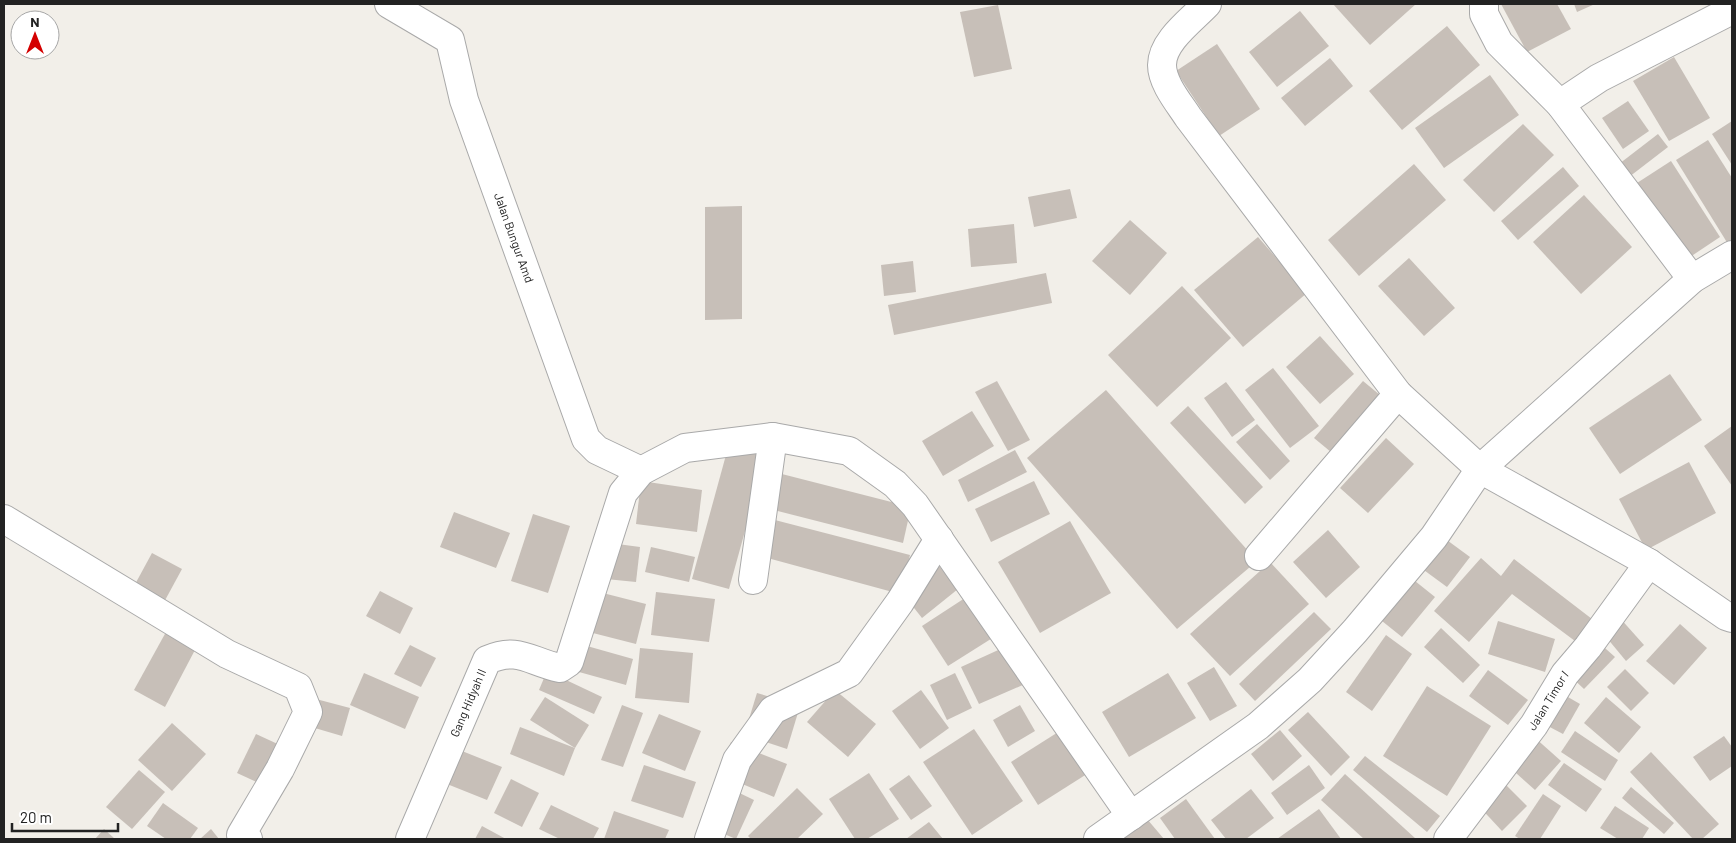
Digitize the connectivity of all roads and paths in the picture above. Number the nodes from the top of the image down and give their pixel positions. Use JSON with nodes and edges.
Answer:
{"nodes":[{"id":1,"x":390,"y":4,"type":"edge"},
{"id":2,"x":1207,"y":4,"type":"edge"},
{"id":3,"x":1484,"y":4,"type":"edge"},
{"id":4,"x":1732,"y":10,"type":"edge"},
{"id":5,"x":1560,"y":104,"type":"junction"},
{"id":6,"x":1728,"y":265,"type":"edge"},
{"id":7,"x":1692,"y":279,"type":"junction"},
{"id":8,"x":1398,"y":394,"type":"junction"},
{"id":9,"x":773,"y":437,"type":"junction"},
{"id":10,"x":1480,"y":468,"type":"junction"},
{"id":11,"x":641,"y":472,"type":"junction"},
{"id":12,"x":4,"y":519,"type":"edge"},
{"id":13,"x":939,"y":539,"type":"junction"},
{"id":14,"x":1260,"y":556,"type":"dead end"},
{"id":15,"x":1649,"y":563,"type":"junction"},
{"id":16,"x":753,"y":580,"type":"dead end"},
{"id":17,"x":1732,"y":618,"type":"edge"},
{"id":18,"x":1131,"y":816,"type":"junction"},
{"id":19,"x":248,"y":839,"type":"edge"},
{"id":20,"x":410,"y":839,"type":"edge"},
{"id":21,"x":709,"y":839,"type":"edge"},
{"id":22,"x":1098,"y":839,"type":"edge"},
{"id":23,"x":1448,"y":839,"type":"edge"}],
"edges":[{"from":1,"to":11,"type":"street","name":"Jalan Bungur Amd"},
{"from":2,"to":8,"type":"street"},
{"from":3,"to":5,"type":"street"},
{"from":4,"to":5,"type":"street"},
{"from":5,"to":7,"type":"street"},
{"from":6,"to":7,"type":"street"},
{"from":7,"to":10,"type":"street"},
{"from":8,"to":10,"type":"street"},
{"from":8,"to":14,"type":"street"},
{"from":9,"to":11,"type":"street"},
{"from":9,"to":13,"type":"street"},
{"from":9,"to":16,"type":"street"},
{"from":10,"to":15,"type":"street"},
{"from":10,"to":18,"type":"street"},
{"from":11,"to":20,"type":"street","name":"Gang Hidyah II"},
{"from":12,"to":19,"type":"street"},
{"from":13,"to":18,"type":"street"},
{"from":13,"to":21,"type":"street"},
{"from":15,"to":17,"type":"street"},
{"from":15,"to":23,"type":"street","name":"Jalan Timor I"},
{"from":18,"to":22,"type":"street"}]}
